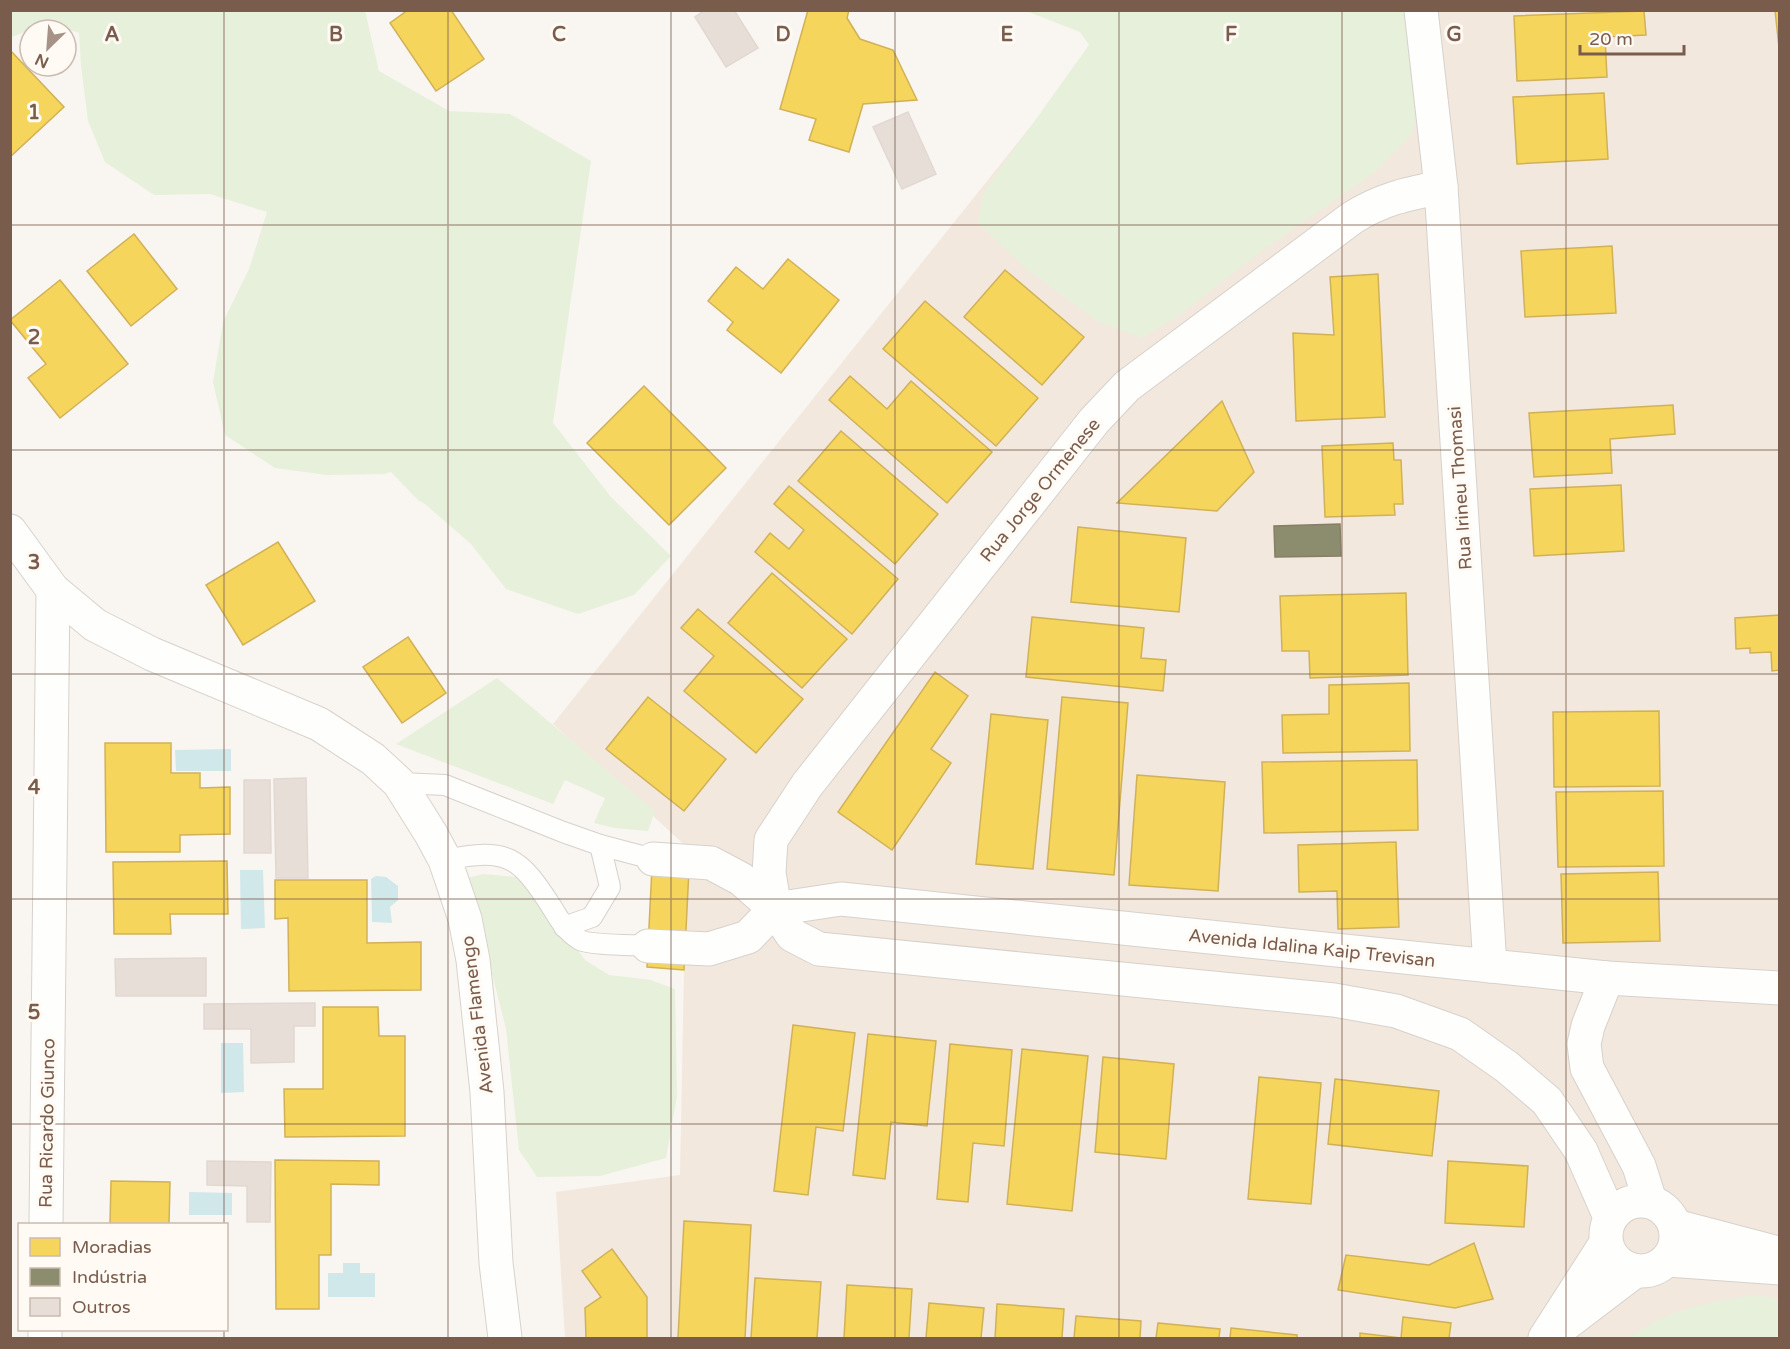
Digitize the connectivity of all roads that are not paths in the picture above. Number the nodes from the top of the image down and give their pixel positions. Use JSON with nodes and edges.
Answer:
{"nodes":[{"id":1,"x":1421,"y":10,"type":"edge"},
{"id":2,"x":1441,"y":187,"type":"junction"},
{"id":3,"x":10,"y":531,"type":"edge"},
{"id":4,"x":53,"y":590,"type":"junction"},
{"id":5,"x":399,"y":783,"type":"junction"},
{"id":6,"x":600,"y":845,"type":"junction"},
{"id":7,"x":653,"y":859,"type":"joint"},
{"id":8,"x":445,"y":860,"type":"junction"},
{"id":9,"x":775,"y":909,"type":"junction"},
{"id":10,"x":564,"y":927,"type":"junction"},
{"id":11,"x":648,"y":946,"type":"joint"},
{"id":12,"x":1490,"y":966,"type":"junction"},
{"id":13,"x":1607,"y":978,"type":"junction"},
{"id":14,"x":1779,"y":988,"type":"edge"},
{"id":15,"x":1650,"y":1202,"type":"junction"},
{"id":16,"x":46,"y":1223,"type":"edge"},
{"id":17,"x":1675,"y":1226,"type":"junction"},
{"id":18,"x":1608,"y":1230,"type":"junction"},
{"id":19,"x":1779,"y":1253,"type":"edge"},
{"id":20,"x":1668,"y":1260,"type":"junction"},
{"id":21,"x":1779,"y":1268,"type":"edge"},
{"id":22,"x":1635,"y":1271,"type":"junction"},
{"id":23,"x":505,"y":1338,"type":"edge"},
{"id":24,"x":1546,"y":1338,"type":"edge"}],
"edges":[{"from":1,"to":2,"type":"street","name":"Rua Irineu Thomasi"},
{"from":2,"to":9,"type":"street","name":"Rua Jorge Ormenese"},
{"from":2,"to":12,"type":"street","name":"Rua Irineu Thomasi"},
{"from":3,"to":4,"type":"street","name":"Avenida Flamengo"},
{"from":4,"to":5,"type":"street","name":"Avenida Flamengo"},
{"from":4,"to":16,"type":"street","name":"Rua Ricardo Giunco"},
{"from":5,"to":6,"type":"lane"},
{"from":5,"to":8,"type":"street","name":"Avenida Flamengo"},
{"from":6,"to":7,"type":"lane"},
{"from":6,"to":10,"type":"lane"},
{"from":7,"to":9,"type":"street"},
{"from":8,"to":10,"type":"lane"},
{"from":8,"to":23,"type":"street","name":"Avenida Flamengo"},
{"from":9,"to":11,"type":"street"},
{"from":9,"to":12,"type":"street","name":"Avenida Idalina Kaip Trevisan"},
{"from":9,"to":18,"type":"street"},
{"from":10,"to":11,"type":"lane"},
{"from":12,"to":13,"type":"street","name":"Avenida Idalina Kaip Trevisan"},
{"from":13,"to":14,"type":"street","name":"Avenida Idalina Kaip Trevisan"},
{"from":13,"to":15,"type":"street"},
{"from":15,"to":17,"type":"street"},
{"from":15,"to":18,"type":"street"},
{"from":17,"to":19,"type":"street"},
{"from":17,"to":20,"type":"street"},
{"from":18,"to":22,"type":"street"},
{"from":18,"to":24,"type":"street"},
{"from":20,"to":21,"type":"street"},
{"from":20,"to":22,"type":"street"},
{"from":22,"to":24,"type":"street"}]}
